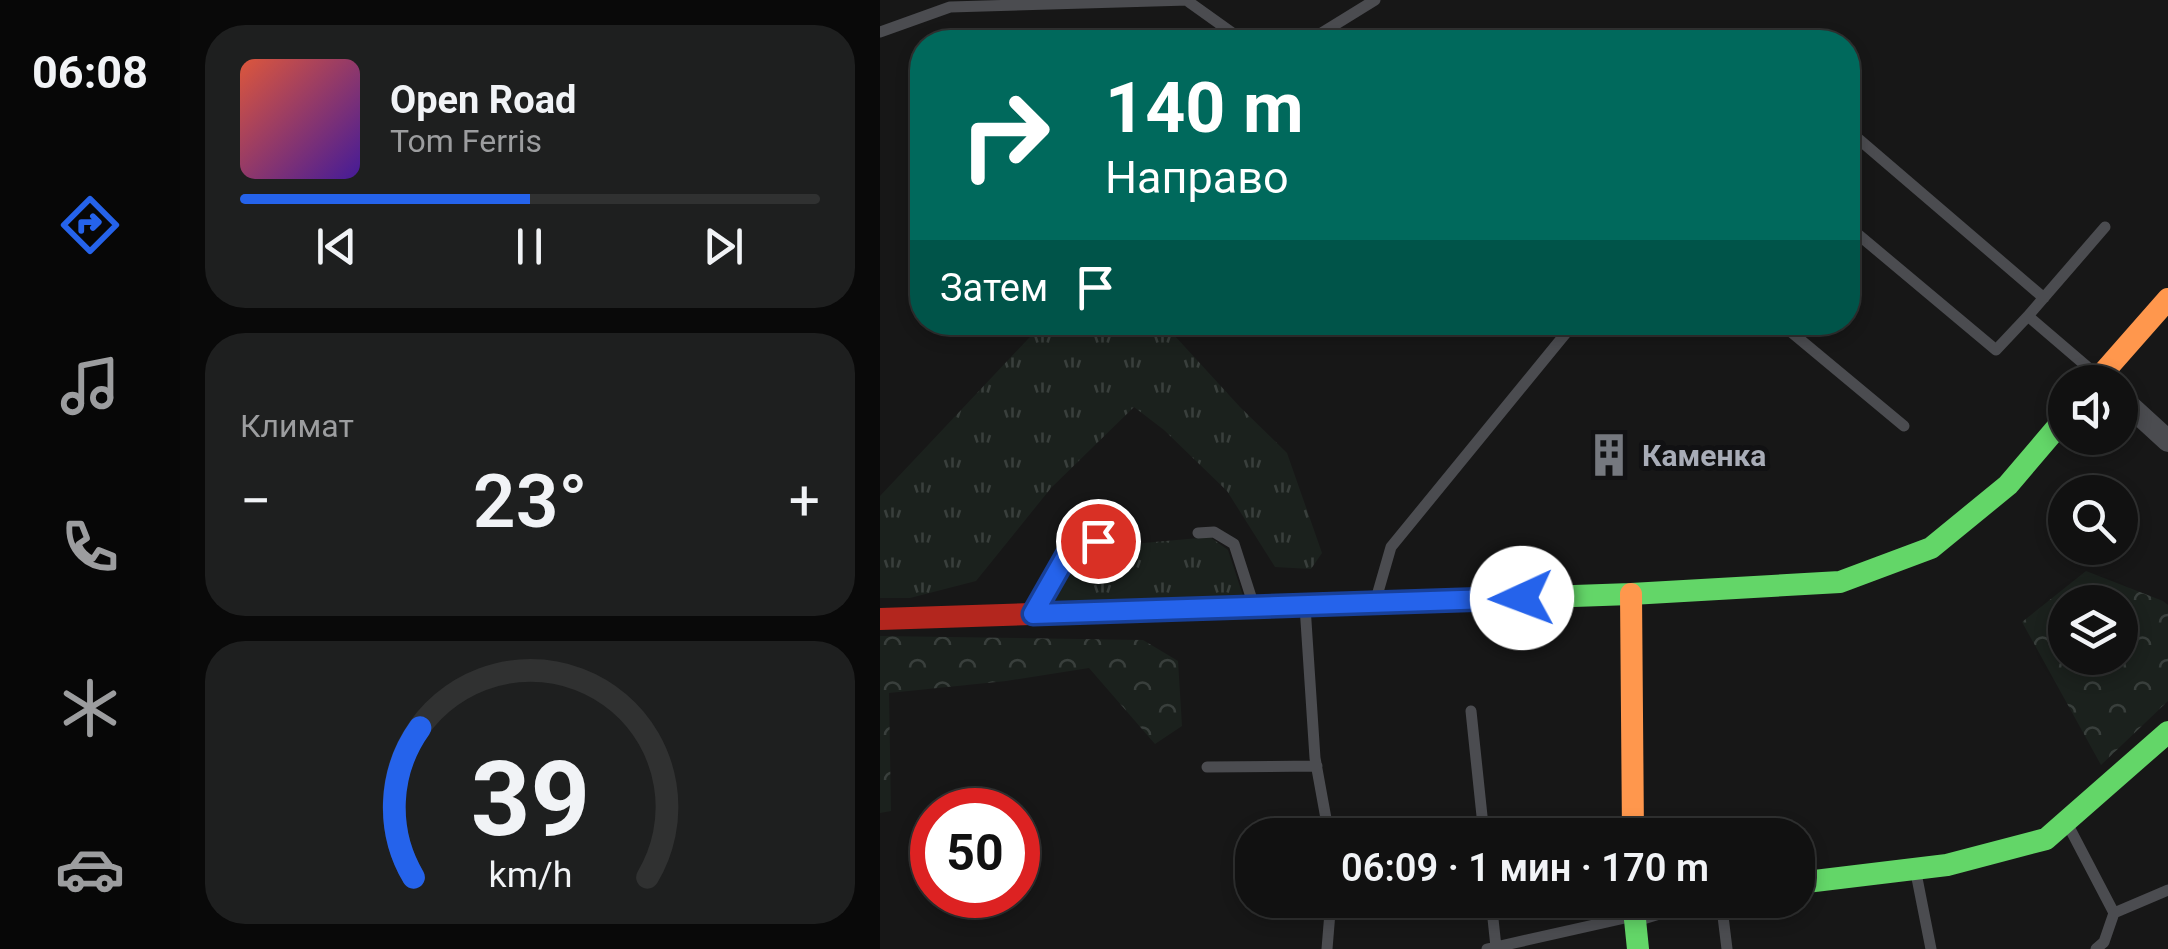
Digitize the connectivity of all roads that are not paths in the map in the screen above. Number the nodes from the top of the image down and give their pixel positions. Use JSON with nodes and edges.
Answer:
{"nodes":[{"id":1,"x":1375,"y":0,"type":"edge"},
{"id":2,"x":1188,"y":1,"type":"edge"},
{"id":3,"x":1228,"y":30,"type":"edge"},
{"id":4,"x":1326,"y":30,"type":"edge"},
{"id":5,"x":880,"y":32,"type":"edge"},
{"id":6,"x":1860,"y":140,"type":"edge"},
{"id":7,"x":2106,"y":226,"type":"dead end"},
{"id":8,"x":1860,"y":236,"type":"edge"},
{"id":9,"x":2044,"y":298,"type":"junction"},
{"id":10,"x":2168,"y":299,"type":"edge"},
{"id":11,"x":2028,"y":316,"type":"junction"},
{"id":12,"x":1565,"y":335,"type":"edge"},
{"id":13,"x":1795,"y":335,"type":"edge"},
{"id":14,"x":2082,"y":365,"type":"edge"},
{"id":15,"x":2113,"y":365,"type":"edge"},
{"id":16,"x":2138,"y":414,"type":"edge"},
{"id":17,"x":1904,"y":426,"type":"dead end"},
{"id":18,"x":2048,"y":438,"type":"edge"},
{"id":19,"x":2168,"y":441,"type":"edge"},
{"id":20,"x":1198,"y":533,"type":"dead end"},
{"id":21,"x":1128,"y":539,"type":"dead end"},
{"id":22,"x":1631,"y":594,"type":"junction"},
{"id":23,"x":1375,"y":603,"type":"junction"},
{"id":24,"x":1305,"y":605,"type":"junction"},
{"id":25,"x":1254,"y":606,"type":"junction"},
{"id":26,"x":1033,"y":614,"type":"junction"},
{"id":27,"x":880,"y":619,"type":"edge"},
{"id":28,"x":1471,"y":711,"type":"dead end"},
{"id":29,"x":2168,"y":732,"type":"edge"},
{"id":30,"x":1317,"y":766,"type":"junction"},
{"id":31,"x":1208,"y":767,"type":"dead end"},
{"id":32,"x":1326,"y":818,"type":"edge"},
{"id":33,"x":1482,"y":818,"type":"edge"},
{"id":34,"x":1633,"y":818,"type":"edge"},
{"id":35,"x":2066,"y":822,"type":"junction"},
{"id":36,"x":1916,"y":869,"type":"junction"},
{"id":37,"x":1815,"y":881,"type":"edge"},
{"id":38,"x":2168,"y":890,"type":"edge"},
{"id":39,"x":2114,"y":913,"type":"junction"},
{"id":40,"x":1330,"y":918,"type":"edge"},
{"id":41,"x":1491,"y":918,"type":"edge"},
{"id":42,"x":1598,"y":918,"type":"edge"},
{"id":43,"x":1635,"y":918,"type":"edge"},
{"id":44,"x":1723,"y":918,"type":"edge"},
{"id":45,"x":1492,"y":948,"type":"edge"},
{"id":46,"x":1327,"y":949,"type":"edge"},
{"id":47,"x":1638,"y":949,"type":"edge"},
{"id":48,"x":1727,"y":949,"type":"edge"},
{"id":49,"x":1931,"y":949,"type":"edge"},
{"id":50,"x":2096,"y":949,"type":"edge"}],
"edges":[{"from":1,"to":4,"type":"lane"},
{"from":2,"to":3,"type":"lane"},
{"from":2,"to":5,"type":"lane"},
{"from":6,"to":9,"type":"lane"},
{"from":7,"to":9,"type":"lane"},
{"from":8,"to":11,"type":"lane"},
{"from":9,"to":11,"type":"lane"},
{"from":10,"to":15,"type":"main road"},
{"from":11,"to":14,"type":"lane"},
{"from":12,"to":23,"type":"lane"},
{"from":13,"to":17,"type":"lane"},
{"from":16,"to":19,"type":"street"},
{"from":18,"to":22,"type":"main road"},
{"from":20,"to":25,"type":"lane"},
{"from":21,"to":26,"type":"lane"},
{"from":22,"to":23,"type":"main road"},
{"from":22,"to":34,"type":"main road"},
{"from":23,"to":24,"type":"main road"},
{"from":24,"to":25,"type":"main road"},
{"from":24,"to":30,"type":"lane"},
{"from":25,"to":26,"type":"main road"},
{"from":26,"to":27,"type":"main road"},
{"from":28,"to":33,"type":"lane"},
{"from":29,"to":35,"type":"main road"},
{"from":30,"to":31,"type":"lane"},
{"from":30,"to":32,"type":"lane"},
{"from":35,"to":36,"type":"main road"},
{"from":35,"to":39,"type":"lane"},
{"from":36,"to":37,"type":"main road"},
{"from":36,"to":49,"type":"lane"},
{"from":38,"to":39,"type":"lane"},
{"from":39,"to":50,"type":"lane"},
{"from":40,"to":46,"type":"lane"},
{"from":41,"to":45,"type":"lane"},
{"from":42,"to":45,"type":"lane"},
{"from":43,"to":47,"type":"main road"},
{"from":44,"to":48,"type":"lane"}]}
